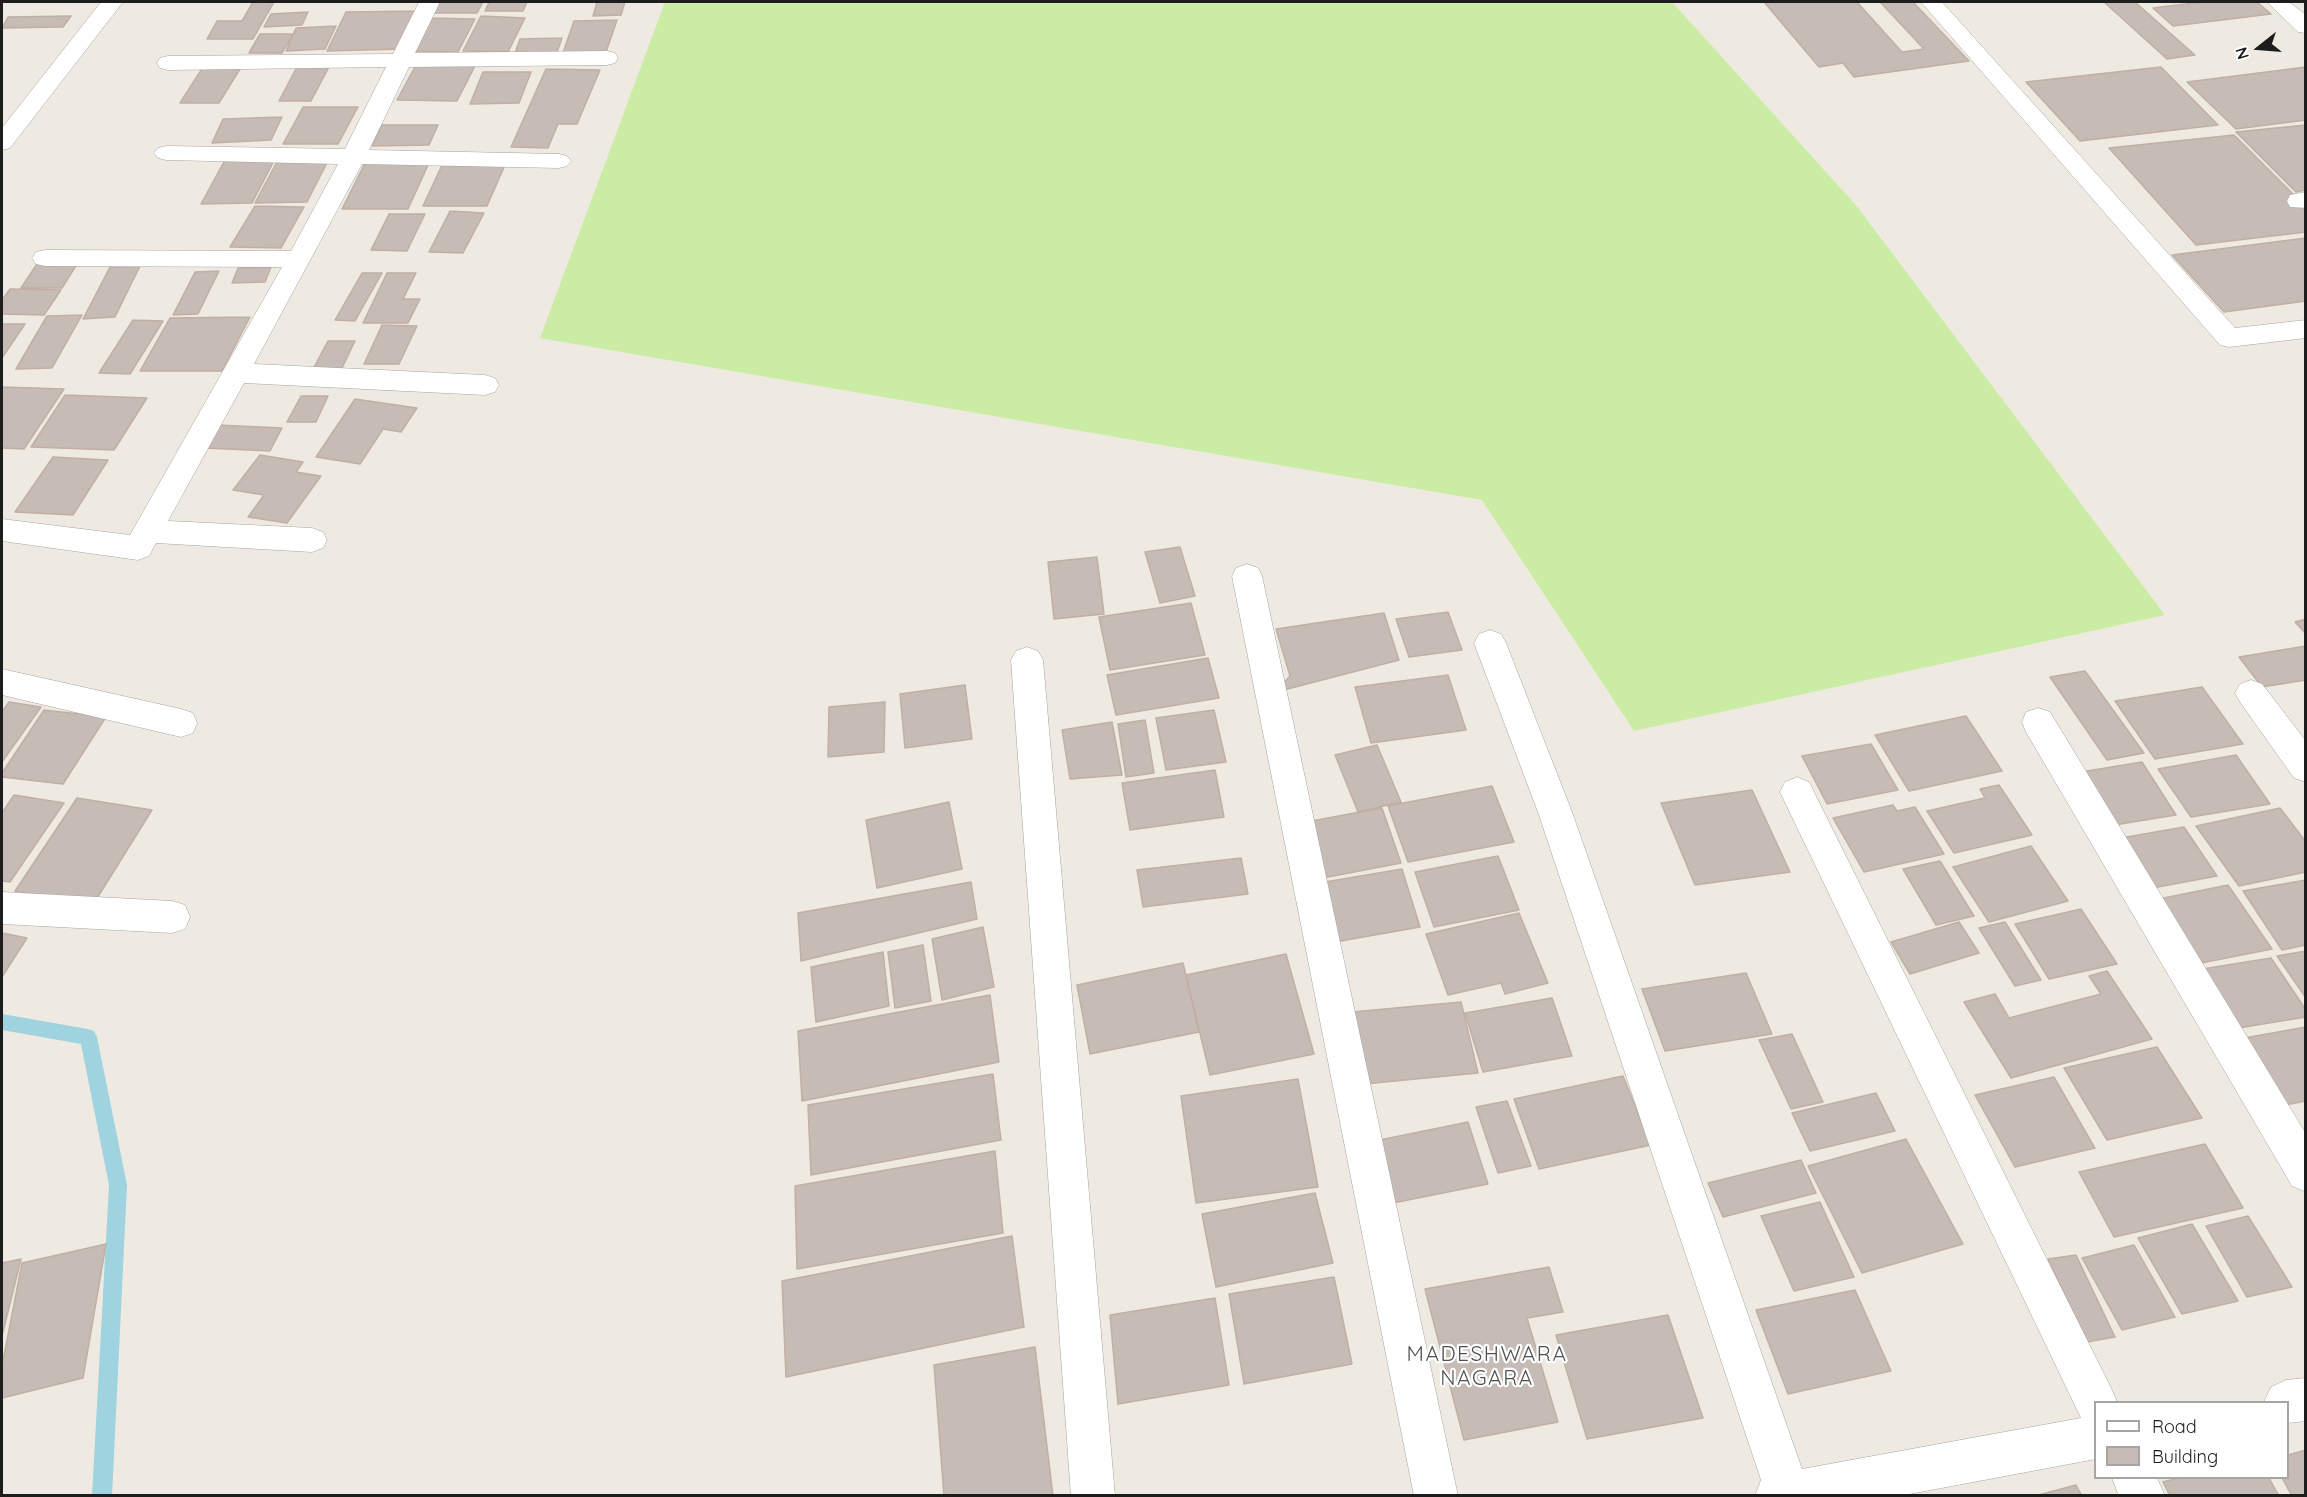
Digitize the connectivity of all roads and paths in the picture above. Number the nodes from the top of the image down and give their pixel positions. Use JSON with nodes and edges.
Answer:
{"nodes":[{"id":1,"x":112,"y":2,"type":"edge"},
{"id":2,"x":429,"y":2,"type":"edge"},
{"id":3,"x":1930,"y":2,"type":"edge"},
{"id":4,"x":2277,"y":2,"type":"edge"},
{"id":5,"x":2306,"y":27,"type":"edge"},
{"id":6,"x":607,"y":58,"type":"dead end"},
{"id":7,"x":401,"y":60,"type":"junction"},
{"id":8,"x":168,"y":63,"type":"dead end"},
{"id":9,"x":2,"y":143,"type":"edge"},
{"id":10,"x":166,"y":153,"type":"dead end"},
{"id":11,"x":354,"y":157,"type":"junction"},
{"id":12,"x":559,"y":160,"type":"dead end"},
{"id":13,"x":45,"y":258,"type":"dead end"},
{"id":14,"x":299,"y":259,"type":"junction"},
{"id":15,"x":2306,"y":329,"type":"edge"},
{"id":16,"x":236,"y":373,"type":"junction"},
{"id":17,"x":485,"y":385,"type":"dead end"},
{"id":18,"x":2,"y":530,"type":"edge"},
{"id":19,"x":149,"y":531,"type":"junction"},
{"id":20,"x":312,"y":540,"type":"dead end"},
{"id":21,"x":1247,"y":576,"type":"dead end"},
{"id":22,"x":1490,"y":643,"type":"dead end"},
{"id":23,"x":1027,"y":660,"type":"dead end"},
{"id":24,"x":2,"y":682,"type":"edge"},
{"id":25,"x":2251,"y":693,"type":"dead end"},
{"id":26,"x":2038,"y":722,"type":"dead end"},
{"id":27,"x":181,"y":723,"type":"dead end"},
{"id":28,"x":2306,"y":768,"type":"edge"},
{"id":29,"x":1797,"y":792,"type":"dead end"},
{"id":30,"x":2,"y":908,"type":"edge"},
{"id":31,"x":172,"y":917,"type":"dead end"},
{"id":32,"x":2306,"y":1172,"type":"edge"},
{"id":33,"x":2306,"y":1399,"type":"edge"},
{"id":34,"x":2095,"y":1401,"type":"edge"},
{"id":35,"x":2289,"y":1402,"type":"edge"},
{"id":36,"x":2094,"y":1437,"type":"edge"},
{"id":37,"x":2134,"y":1479,"type":"edge"},
{"id":38,"x":1784,"y":1495,"type":"edge"},
{"id":39,"x":1092,"y":1496,"type":"edge"},
{"id":40,"x":1436,"y":1496,"type":"edge"},
{"id":41,"x":2143,"y":1496,"type":"edge"}],
"edges":[{"from":1,"to":9,"type":"street"},
{"from":2,"to":7,"type":"street"},
{"from":3,"to":15,"type":"street"},
{"from":4,"to":5,"type":"street"},
{"from":6,"to":7,"type":"street"},
{"from":7,"to":8,"type":"street"},
{"from":7,"to":11,"type":"street"},
{"from":10,"to":11,"type":"street"},
{"from":11,"to":12,"type":"street"},
{"from":11,"to":14,"type":"street"},
{"from":13,"to":14,"type":"street"},
{"from":14,"to":16,"type":"street"},
{"from":16,"to":17,"type":"street"},
{"from":16,"to":19,"type":"street"},
{"from":18,"to":19,"type":"street"},
{"from":19,"to":20,"type":"street"},
{"from":21,"to":40,"type":"street"},
{"from":22,"to":38,"type":"street"},
{"from":23,"to":39,"type":"street"},
{"from":24,"to":27,"type":"street"},
{"from":25,"to":28,"type":"street"},
{"from":26,"to":32,"type":"street"},
{"from":29,"to":34,"type":"street"},
{"from":30,"to":31,"type":"street"},
{"from":33,"to":35,"type":"street"},
{"from":36,"to":38,"type":"street"},
{"from":37,"to":41,"type":"street"}]}
